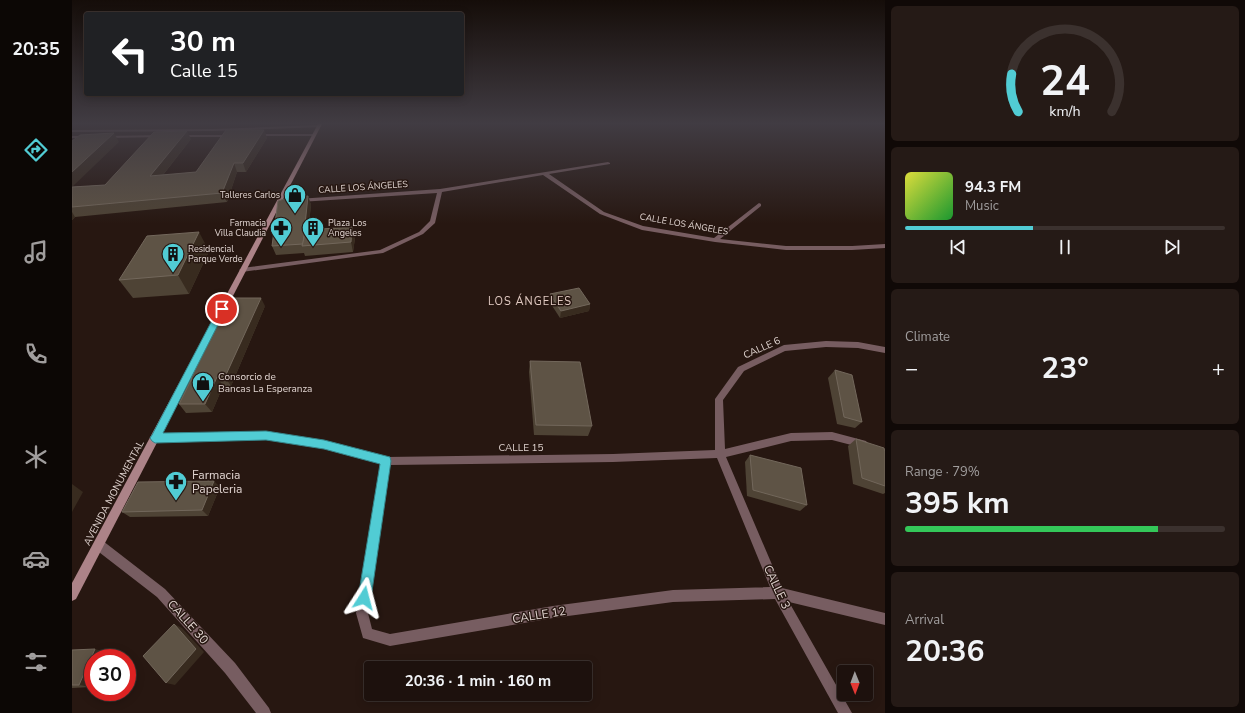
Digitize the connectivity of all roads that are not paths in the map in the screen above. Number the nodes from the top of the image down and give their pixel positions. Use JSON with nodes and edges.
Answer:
{"nodes":[{"id":1,"x":303,"y":157,"type":"edge"},
{"id":2,"x":608,"y":163,"type":"dead end"},
{"id":3,"x":544,"y":173,"type":"junction"},
{"id":4,"x":440,"y":191,"type":"junction"},
{"id":5,"x":293,"y":200,"type":"edge"},
{"id":6,"x":759,"y":205,"type":"dead end"},
{"id":7,"x":715,"y":240,"type":"junction"},
{"id":8,"x":885,"y":246,"type":"edge"},
{"id":9,"x":242,"y":270,"type":"junction"},
{"id":10,"x":885,"y":350,"type":"edge"},
{"id":11,"x":155,"y":438,"type":"junction"},
{"id":12,"x":870,"y":446,"type":"edge"},
{"id":13,"x":720,"y":454,"type":"junction"},
{"id":14,"x":386,"y":461,"type":"junction"},
{"id":15,"x":99,"y":544,"type":"junction"},
{"id":16,"x":778,"y":593,"type":"junction"},
{"id":17,"x":72,"y":595,"type":"edge"},
{"id":18,"x":885,"y":619,"type":"edge"},
{"id":19,"x":264,"y":713,"type":"edge"},
{"id":20,"x":845,"y":713,"type":"edge"}],
"edges":[{"from":1,"to":9,"type":"main road","name":"AVENIDA MONUMENTAL"},
{"from":2,"to":3,"type":"street"},
{"from":3,"to":4,"type":"street","name":"CALLE LOS ÁNGELES"},
{"from":3,"to":7,"type":"street","name":"CALLE LOS ÁNGELES"},
{"from":4,"to":5,"type":"street","name":"CALLE LOS ÁNGELES"},
{"from":4,"to":9,"type":"street"},
{"from":6,"to":7,"type":"street"},
{"from":7,"to":8,"type":"street","name":"CALLE LOS ÁNGELES"},
{"from":9,"to":11,"type":"main road","name":"AVENIDA MONUMENTAL"},
{"from":10,"to":13,"type":"street","name":"CALLE 6"},
{"from":11,"to":14,"type":"street","name":"CALLE 15"},
{"from":11,"to":15,"type":"main road","name":"AVENIDA MONUMENTAL"},
{"from":12,"to":13,"type":"street","name":"CALLE 15"},
{"from":13,"to":14,"type":"street","name":"CALLE 15"},
{"from":13,"to":16,"type":"street","name":"CALLE 3"},
{"from":14,"to":16,"type":"street","name":"CALLE 12"},
{"from":15,"to":17,"type":"main road","name":"AVENIDA MONUMENTAL"},
{"from":15,"to":19,"type":"street","name":"CALLE 30"},
{"from":16,"to":18,"type":"street","name":"CALLE 12"},
{"from":16,"to":20,"type":"street","name":"CALLE 3"}]}
